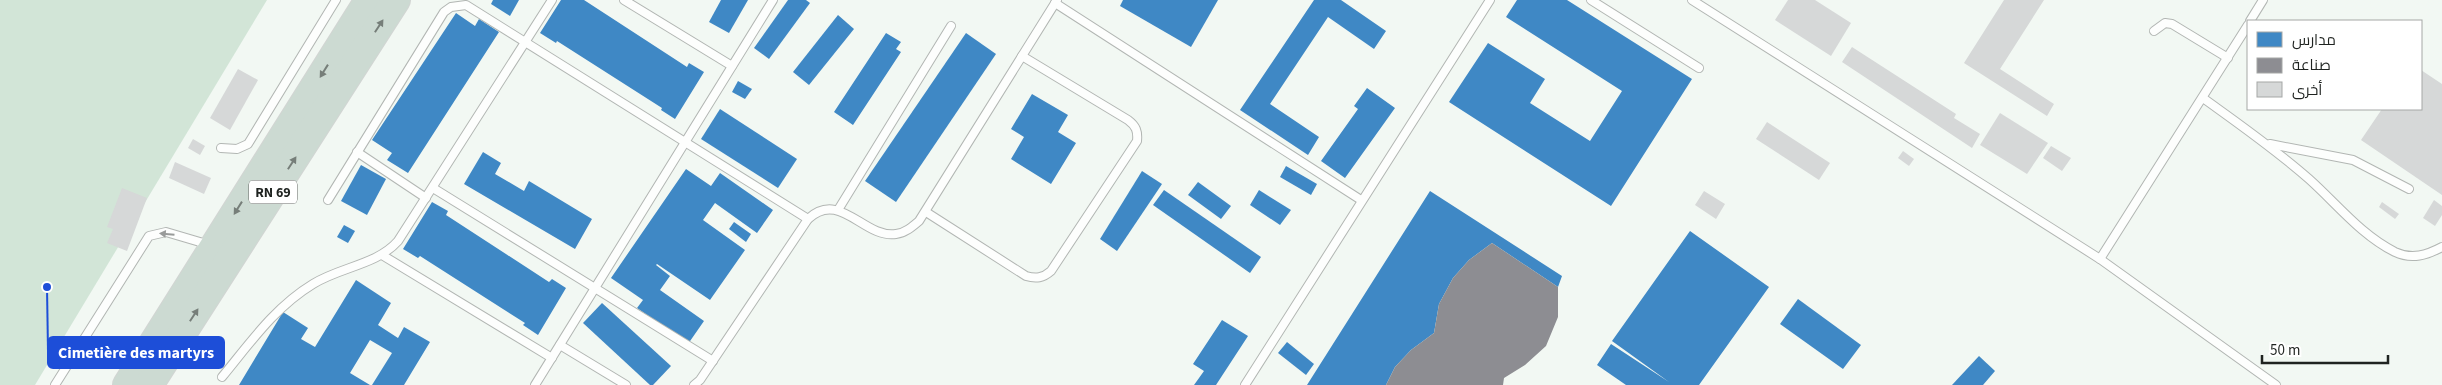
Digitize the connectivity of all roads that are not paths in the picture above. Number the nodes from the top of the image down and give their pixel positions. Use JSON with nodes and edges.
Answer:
{"nodes":[{"id":1,"x":336,"y":0,"type":"edge"},
{"id":2,"x":369,"y":0,"type":"edge"},
{"id":3,"x":396,"y":0,"type":"edge"},
{"id":4,"x":552,"y":0,"type":"edge"},
{"id":5,"x":624,"y":0,"type":"edge"},
{"id":6,"x":773,"y":0,"type":"edge"},
{"id":7,"x":1490,"y":0,"type":"edge"},
{"id":8,"x":1591,"y":0,"type":"edge"},
{"id":9,"x":1692,"y":0,"type":"edge"},
{"id":10,"x":2263,"y":0,"type":"edge"},
{"id":11,"x":1056,"y":1,"type":"edge"},
{"id":12,"x":2251,"y":20,"type":"edge"},
{"id":13,"x":951,"y":26,"type":"dead end"},
{"id":14,"x":2247,"y":27,"type":"edge"},
{"id":15,"x":2154,"y":31,"type":"dead end"},
{"id":16,"x":525,"y":42,"type":"junction"},
{"id":17,"x":1022,"y":56,"type":"junction"},
{"id":18,"x":2228,"y":58,"type":"junction"},
{"id":19,"x":732,"y":66,"type":"junction"},
{"id":20,"x":1699,"y":68,"type":"dead end"},
{"id":21,"x":2203,"y":98,"type":"junction"},
{"id":22,"x":684,"y":143,"type":"junction"},
{"id":23,"x":2266,"y":143,"type":"junction"},
{"id":24,"x":221,"y":148,"type":"dead end"},
{"id":25,"x":357,"y":152,"type":"junction"},
{"id":26,"x":433,"y":188,"type":"junction"},
{"id":27,"x":2409,"y":189,"type":"dead end"},
{"id":28,"x":426,"y":198,"type":"junction"},
{"id":29,"x":328,"y":200,"type":"dead end"},
{"id":30,"x":1361,"y":200,"type":"junction"},
{"id":31,"x":838,"y":210,"type":"junction"},
{"id":32,"x":926,"y":212,"type":"junction"},
{"id":33,"x":808,"y":218,"type":"junction"},
{"id":34,"x":214,"y":246,"type":"junction"},
{"id":35,"x":2442,"y":247,"type":"edge"},
{"id":36,"x":382,"y":255,"type":"junction"},
{"id":37,"x":2100,"y":259,"type":"junction"},
{"id":38,"x":595,"y":288,"type":"junction"},
{"id":39,"x":560,"y":345,"type":"junction"},
{"id":40,"x":552,"y":358,"type":"junction"},
{"id":41,"x":713,"y":361,"type":"junction"},
{"id":42,"x":222,"y":378,"type":"dead end"},
{"id":43,"x":55,"y":385,"type":"edge"},
{"id":44,"x":127,"y":385,"type":"edge"},
{"id":45,"x":149,"y":385,"type":"edge"},
{"id":46,"x":535,"y":385,"type":"edge"},
{"id":47,"x":626,"y":385,"type":"edge"},
{"id":48,"x":694,"y":385,"type":"edge"},
{"id":49,"x":1245,"y":385,"type":"edge"},
{"id":50,"x":2276,"y":385,"type":"edge"}],
"edges":[{"from":1,"to":24,"type":"lane"},
{"from":2,"to":34,"type":"highway","number":"RN 69","one_way":true},
{"from":45,"to":3,"type":"highway","number":"RN 69","one_way":true},
{"from":4,"to":16,"type":"lane"},
{"from":5,"to":19,"type":"lane"},
{"from":6,"to":19,"type":"lane"},
{"from":7,"to":30,"type":"lane"},
{"from":8,"to":20,"type":"lane"},
{"from":9,"to":37,"type":"lane"},
{"from":10,"to":12,"type":"lane"},
{"from":11,"to":17,"type":"lane"},
{"from":11,"to":30,"type":"lane"},
{"from":13,"to":31,"type":"lane"},
{"from":14,"to":18,"type":"lane"},
{"from":15,"to":18,"type":"lane"},
{"from":16,"to":22,"type":"lane"},
{"from":16,"to":25,"type":"lane"},
{"from":16,"to":26,"type":"lane"},
{"from":17,"to":32,"type":"lane"},
{"from":17,"to":32,"type":"lane"},
{"from":18,"to":21,"type":"lane"},
{"from":19,"to":22,"type":"lane"},
{"from":21,"to":23,"type":"lane"},
{"from":21,"to":37,"type":"lane"},
{"from":22,"to":33,"type":"lane"},
{"from":22,"to":38,"type":"lane"},
{"from":23,"to":27,"type":"lane"},
{"from":23,"to":35,"type":"lane"},
{"from":25,"to":28,"type":"lane"},
{"from":25,"to":29,"type":"lane"},
{"from":26,"to":28,"type":"lane"},
{"from":26,"to":38,"type":"lane"},
{"from":28,"to":36,"type":"lane"},
{"from":30,"to":49,"type":"lane"},
{"from":31,"to":32,"type":"lane"},
{"from":31,"to":33,"type":"lane"},
{"from":33,"to":41,"type":"lane"},
{"from":34,"to":43,"type":"lane","one_way":true},
{"from":34,"to":44,"type":"highway","number":"RN 69"},
{"from":36,"to":40,"type":"lane"},
{"from":36,"to":42,"type":"lane"},
{"from":37,"to":50,"type":"lane"},
{"from":38,"to":39,"type":"lane"},
{"from":38,"to":41,"type":"lane"},
{"from":39,"to":40,"type":"lane"},
{"from":39,"to":47,"type":"lane"},
{"from":40,"to":46,"type":"lane"},
{"from":41,"to":48,"type":"lane"}]}
